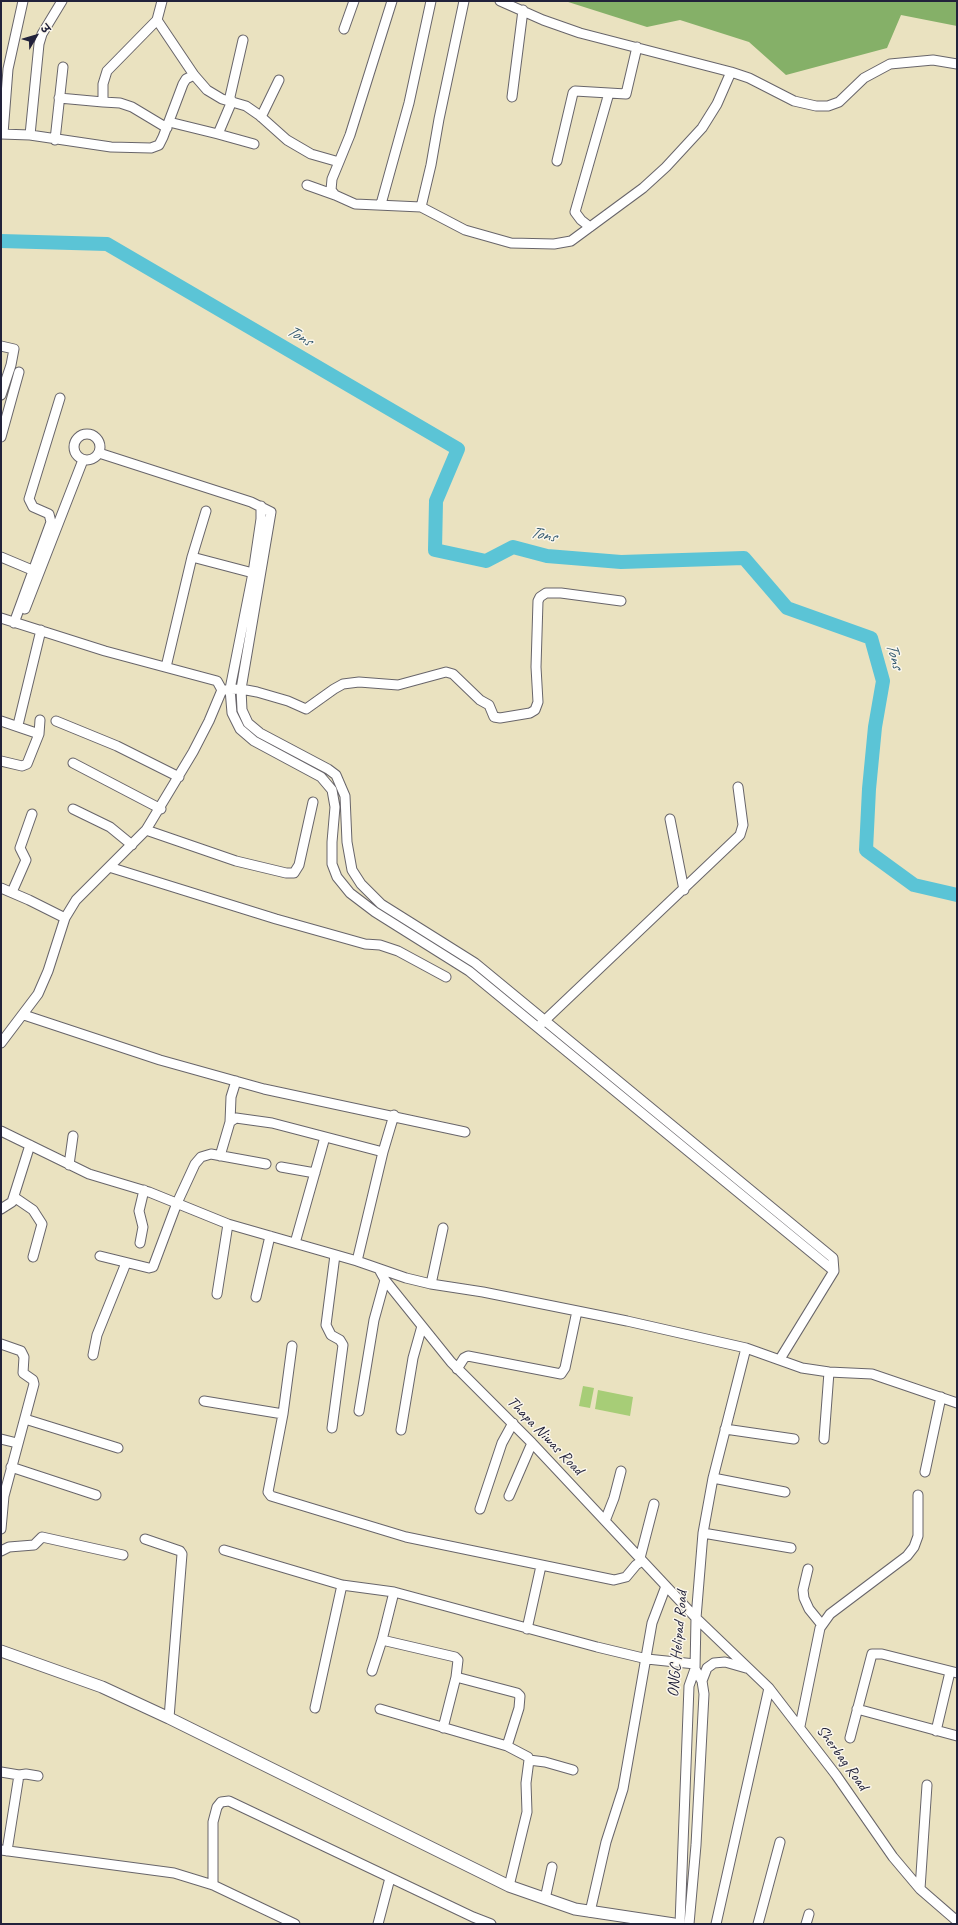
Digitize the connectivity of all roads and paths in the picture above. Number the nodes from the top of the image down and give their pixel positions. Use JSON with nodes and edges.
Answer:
{"nodes":[{"id":1,"x":22,"y":1,"type":"edge"},
{"id":2,"x":62,"y":1,"type":"edge"},
{"id":3,"x":162,"y":1,"type":"edge"},
{"id":4,"x":354,"y":1,"type":"edge"},
{"id":5,"x":392,"y":1,"type":"edge"},
{"id":6,"x":431,"y":1,"type":"edge"},
{"id":7,"x":464,"y":1,"type":"edge"},
{"id":8,"x":500,"y":1,"type":"edge"},
{"id":9,"x":523,"y":10,"type":"junction"},
{"id":10,"x":157,"y":20,"type":"junction"},
{"id":11,"x":344,"y":29,"type":"dead end"},
{"id":12,"x":243,"y":40,"type":"dead end"},
{"id":13,"x":637,"y":47,"type":"junction"},
{"id":14,"x":957,"y":64,"type":"edge"},
{"id":15,"x":63,"y":66,"type":"dead end"},
{"id":16,"x":731,"y":72,"type":"junction"},
{"id":17,"x":194,"y":75,"type":"junction"},
{"id":18,"x":279,"y":80,"type":"dead end"},
{"id":19,"x":609,"y":93,"type":"junction"},
{"id":20,"x":512,"y":97,"type":"dead end"},
{"id":21,"x":59,"y":98,"type":"junction"},
{"id":22,"x":231,"y":101,"type":"junction"},
{"id":23,"x":103,"y":102,"type":"junction"},
{"id":24,"x":261,"y":117,"type":"junction"},
{"id":25,"x":168,"y":125,"type":"junction"},
{"id":26,"x":2,"y":134,"type":"edge"},
{"id":27,"x":218,"y":134,"type":"junction"},
{"id":28,"x":30,"y":135,"type":"junction"},
{"id":29,"x":55,"y":140,"type":"junction"},
{"id":30,"x":254,"y":144,"type":"dead end"},
{"id":31,"x":557,"y":161,"type":"dead end"},
{"id":32,"x":339,"y":162,"type":"junction"},
{"id":33,"x":308,"y":185,"type":"dead end"},
{"id":34,"x":335,"y":196,"type":"junction"},
{"id":35,"x":381,"y":204,"type":"junction"},
{"id":36,"x":421,"y":207,"type":"junction"},
{"id":37,"x":590,"y":227,"type":"junction"},
{"id":38,"x":1,"y":346,"type":"edge"},
{"id":39,"x":19,"y":372,"type":"dead end"},
{"id":40,"x":1,"y":395,"type":"edge"},
{"id":41,"x":60,"y":398,"type":"dead end"},
{"id":42,"x":1,"y":437,"type":"edge"},
{"id":43,"x":99,"y":453,"type":"junction"},
{"id":44,"x":83,"y":460,"type":"junction"},
{"id":45,"x":261,"y":506,"type":"junction"},
{"id":46,"x":206,"y":511,"type":"dead end"},
{"id":47,"x":1,"y":557,"type":"edge"},
{"id":48,"x":192,"y":557,"type":"junction"},
{"id":49,"x":1,"y":564,"type":"edge"},
{"id":50,"x":32,"y":570,"type":"junction"},
{"id":51,"x":22,"y":572,"type":"dead end"},
{"id":52,"x":253,"y":573,"type":"junction"},
{"id":53,"x":621,"y":601,"type":"dead end"},
{"id":54,"x":25,"y":609,"type":"dead end"},
{"id":55,"x":2,"y":621,"type":"edge"},
{"id":56,"x":14,"y":623,"type":"junction"},
{"id":57,"x":41,"y":630,"type":"junction"},
{"id":58,"x":166,"y":667,"type":"junction"},
{"id":59,"x":226,"y":689,"type":"junction"},
{"id":60,"x":241,"y":689,"type":"junction"},
{"id":61,"x":40,"y":720,"type":"dead end"},
{"id":62,"x":1,"y":721,"type":"edge"},
{"id":63,"x":56,"y":721,"type":"dead end"},
{"id":64,"x":18,"y":725,"type":"junction"},
{"id":65,"x":39,"y":734,"type":"junction"},
{"id":66,"x":1,"y":761,"type":"edge"},
{"id":67,"x":73,"y":763,"type":"dead end"},
{"id":68,"x":179,"y":777,"type":"junction"},
{"id":69,"x":738,"y":787,"type":"dead end"},
{"id":70,"x":313,"y":802,"type":"dead end"},
{"id":71,"x":73,"y":809,"type":"dead end"},
{"id":72,"x":161,"y":809,"type":"junction"},
{"id":73,"x":32,"y":814,"type":"dead end"},
{"id":74,"x":670,"y":819,"type":"dead end"},
{"id":75,"x":146,"y":830,"type":"junction"},
{"id":76,"x":132,"y":844,"type":"junction"},
{"id":77,"x":109,"y":867,"type":"junction"},
{"id":78,"x":1,"y":888,"type":"edge"},
{"id":79,"x":684,"y":890,"type":"junction"},
{"id":80,"x":12,"y":892,"type":"junction"},
{"id":81,"x":65,"y":918,"type":"junction"},
{"id":82,"x":446,"y":977,"type":"dead end"},
{"id":83,"x":24,"y":1015,"type":"junction"},
{"id":84,"x":545,"y":1020,"type":"junction"},
{"id":85,"x":537,"y":1028,"type":"junction"},
{"id":86,"x":4,"y":1033,"type":"edge"},
{"id":87,"x":1,"y":1043,"type":"edge"},
{"id":88,"x":613,"y":1076,"type":"junction"},
{"id":89,"x":236,"y":1081,"type":"junction"},
{"id":90,"x":607,"y":1085,"type":"junction"},
{"id":91,"x":394,"y":1115,"type":"junction"},
{"id":92,"x":230,"y":1122,"type":"junction"},
{"id":93,"x":1,"y":1131,"type":"edge"},
{"id":94,"x":465,"y":1132,"type":"dead end"},
{"id":95,"x":73,"y":1136,"type":"dead end"},
{"id":96,"x":325,"y":1137,"type":"junction"},
{"id":97,"x":30,"y":1145,"type":"junction"},
{"id":98,"x":383,"y":1152,"type":"junction"},
{"id":99,"x":220,"y":1156,"type":"junction"},
{"id":100,"x":266,"y":1164,"type":"dead end"},
{"id":101,"x":69,"y":1165,"type":"junction"},
{"id":102,"x":281,"y":1167,"type":"dead end"},
{"id":103,"x":314,"y":1173,"type":"junction"},
{"id":104,"x":144,"y":1190,"type":"junction"},
{"id":105,"x":756,"y":1195,"type":"junction"},
{"id":106,"x":14,"y":1197,"type":"junction"},
{"id":107,"x":177,"y":1203,"type":"junction"},
{"id":108,"x":751,"y":1203,"type":"junction"},
{"id":109,"x":1,"y":1209,"type":"edge"},
{"id":110,"x":228,"y":1224,"type":"junction"},
{"id":111,"x":443,"y":1228,"type":"dead end"},
{"id":112,"x":270,"y":1236,"type":"junction"},
{"id":113,"x":140,"y":1243,"type":"dead end"},
{"id":114,"x":295,"y":1243,"type":"junction"},
{"id":115,"x":335,"y":1255,"type":"junction"},
{"id":116,"x":100,"y":1256,"type":"dead end"},
{"id":117,"x":33,"y":1257,"type":"dead end"},
{"id":118,"x":357,"y":1261,"type":"junction"},
{"id":119,"x":126,"y":1263,"type":"junction"},
{"id":120,"x":379,"y":1269,"type":"junction"},
{"id":121,"x":834,"y":1271,"type":"junction"},
{"id":122,"x":385,"y":1280,"type":"junction"},
{"id":123,"x":431,"y":1284,"type":"junction"},
{"id":124,"x":217,"y":1294,"type":"dead end"},
{"id":125,"x":256,"y":1297,"type":"dead end"},
{"id":126,"x":577,"y":1311,"type":"junction"},
{"id":127,"x":422,"y":1326,"type":"junction"},
{"id":128,"x":1,"y":1344,"type":"edge"},
{"id":129,"x":292,"y":1346,"type":"dead end"},
{"id":130,"x":746,"y":1348,"type":"junction"},
{"id":131,"x":93,"y":1355,"type":"dead end"},
{"id":132,"x":780,"y":1359,"type":"junction"},
{"id":133,"x":457,"y":1369,"type":"junction"},
{"id":134,"x":829,"y":1372,"type":"junction"},
{"id":135,"x":941,"y":1397,"type":"junction"},
{"id":136,"x":204,"y":1401,"type":"dead end"},
{"id":137,"x":957,"y":1403,"type":"edge"},
{"id":138,"x":359,"y":1411,"type":"dead end"},
{"id":139,"x":282,"y":1414,"type":"junction"},
{"id":140,"x":25,"y":1420,"type":"junction"},
{"id":141,"x":513,"y":1423,"type":"junction"},
{"id":142,"x":332,"y":1428,"type":"dead end"},
{"id":143,"x":725,"y":1429,"type":"junction"},
{"id":144,"x":401,"y":1430,"type":"dead end"},
{"id":145,"x":1,"y":1439,"type":"edge"},
{"id":146,"x":794,"y":1439,"type":"dead end"},
{"id":147,"x":824,"y":1439,"type":"dead end"},
{"id":148,"x":17,"y":1443,"type":"junction"},
{"id":149,"x":532,"y":1443,"type":"junction"},
{"id":150,"x":118,"y":1448,"type":"dead end"},
{"id":151,"x":12,"y":1467,"type":"junction"},
{"id":152,"x":621,"y":1471,"type":"dead end"},
{"id":153,"x":925,"y":1472,"type":"dead end"},
{"id":154,"x":713,"y":1478,"type":"junction"},
{"id":155,"x":784,"y":1492,"type":"dead end"},
{"id":156,"x":96,"y":1495,"type":"dead end"},
{"id":157,"x":918,"y":1495,"type":"dead end"},
{"id":158,"x":509,"y":1496,"type":"dead end"},
{"id":159,"x":654,"y":1504,"type":"dead end"},
{"id":160,"x":480,"y":1509,"type":"dead end"},
{"id":161,"x":605,"y":1521,"type":"junction"},
{"id":162,"x":1,"y":1529,"type":"edge"},
{"id":163,"x":703,"y":1533,"type":"junction"},
{"id":164,"x":145,"y":1539,"type":"dead end"},
{"id":165,"x":791,"y":1548,"type":"dead end"},
{"id":166,"x":224,"y":1550,"type":"dead end"},
{"id":167,"x":1,"y":1551,"type":"edge"},
{"id":168,"x":123,"y":1555,"type":"dead end"},
{"id":169,"x":641,"y":1560,"type":"junction"},
{"id":170,"x":542,"y":1566,"type":"junction"},
{"id":171,"x":808,"y":1569,"type":"dead end"},
{"id":172,"x":342,"y":1585,"type":"junction"},
{"id":173,"x":666,"y":1586,"type":"junction"},
{"id":174,"x":394,"y":1592,"type":"junction"},
{"id":175,"x":696,"y":1618,"type":"junction"},
{"id":176,"x":822,"y":1625,"type":"junction"},
{"id":177,"x":527,"y":1629,"type":"junction"},
{"id":178,"x":382,"y":1640,"type":"junction"},
{"id":179,"x":1,"y":1651,"type":"edge"},
{"id":180,"x":647,"y":1659,"type":"junction"},
{"id":181,"x":695,"y":1667,"type":"junction"},
{"id":182,"x":750,"y":1669,"type":"junction"},
{"id":183,"x":372,"y":1671,"type":"dead end"},
{"id":184,"x":954,"y":1672,"type":"edge"},
{"id":185,"x":456,"y":1677,"type":"junction"},
{"id":186,"x":702,"y":1681,"type":"junction"},
{"id":187,"x":768,"y":1688,"type":"junction"},
{"id":188,"x":315,"y":1708,"type":"dead end"},
{"id":189,"x":380,"y":1709,"type":"dead end"},
{"id":190,"x":857,"y":1709,"type":"junction"},
{"id":191,"x":169,"y":1718,"type":"junction"},
{"id":192,"x":800,"y":1726,"type":"junction"},
{"id":193,"x":443,"y":1728,"type":"junction"},
{"id":194,"x":936,"y":1731,"type":"junction"},
{"id":195,"x":957,"y":1736,"type":"edge"},
{"id":196,"x":850,"y":1738,"type":"dead end"},
{"id":197,"x":507,"y":1746,"type":"junction"},
{"id":198,"x":529,"y":1760,"type":"junction"},
{"id":199,"x":572,"y":1770,"type":"dead end"},
{"id":200,"x":1,"y":1772,"type":"edge"},
{"id":201,"x":19,"y":1776,"type":"junction"},
{"id":202,"x":38,"y":1776,"type":"dead end"},
{"id":203,"x":927,"y":1785,"type":"dead end"},
{"id":204,"x":780,"y":1842,"type":"dead end"},
{"id":205,"x":4,"y":1851,"type":"edge"},
{"id":206,"x":552,"y":1867,"type":"dead end"},
{"id":207,"x":390,"y":1878,"type":"junction"},
{"id":208,"x":213,"y":1885,"type":"junction"},
{"id":209,"x":509,"y":1886,"type":"junction"},
{"id":210,"x":920,"y":1889,"type":"junction"},
{"id":211,"x":544,"y":1899,"type":"junction"},
{"id":212,"x":590,"y":1912,"type":"junction"},
{"id":213,"x":809,"y":1914,"type":"dead end"},
{"id":214,"x":618,"y":1920,"type":"edge"},
{"id":215,"x":957,"y":1921,"type":"edge"},
{"id":216,"x":295,"y":1924,"type":"edge"},
{"id":217,"x":378,"y":1924,"type":"edge"},
{"id":218,"x":491,"y":1924,"type":"edge"},
{"id":219,"x":674,"y":1924,"type":"edge"},
{"id":220,"x":680,"y":1924,"type":"edge"},
{"id":221,"x":690,"y":1924,"type":"edge"},
{"id":222,"x":716,"y":1924,"type":"edge"},
{"id":223,"x":758,"y":1924,"type":"edge"},
{"id":224,"x":806,"y":1924,"type":"edge"}],
"edges":[{"from":1,"to":26,"type":"street"},
{"from":2,"to":28,"type":"street"},
{"from":3,"to":10,"type":"street"},
{"from":4,"to":11,"type":"street"},
{"from":5,"to":32,"type":"street"},
{"from":6,"to":35,"type":"street"},
{"from":7,"to":36,"type":"street"},
{"from":8,"to":9,"type":"street"},
{"from":9,"to":13,"type":"street"},
{"from":9,"to":20,"type":"street"},
{"from":10,"to":17,"type":"street"},
{"from":10,"to":23,"type":"street"},
{"from":12,"to":22,"type":"street"},
{"from":13,"to":16,"type":"street"},
{"from":13,"to":19,"type":"street"},
{"from":14,"to":16,"type":"street"},
{"from":15,"to":21,"type":"street"},
{"from":16,"to":37,"type":"street"},
{"from":17,"to":22,"type":"street"},
{"from":17,"to":25,"type":"street"},
{"from":18,"to":24,"type":"street"},
{"from":19,"to":31,"type":"street"},
{"from":19,"to":37,"type":"street"},
{"from":21,"to":23,"type":"street"},
{"from":21,"to":29,"type":"street"},
{"from":22,"to":24,"type":"street"},
{"from":22,"to":27,"type":"street"},
{"from":23,"to":25,"type":"street"},
{"from":24,"to":32,"type":"street"},
{"from":25,"to":27,"type":"street"},
{"from":25,"to":29,"type":"street"},
{"from":26,"to":28,"type":"street"},
{"from":27,"to":30,"type":"street"},
{"from":28,"to":29,"type":"street"},
{"from":32,"to":34,"type":"street"},
{"from":33,"to":34,"type":"street"},
{"from":34,"to":35,"type":"street"},
{"from":35,"to":36,"type":"street"},
{"from":36,"to":37,"type":"street"},
{"from":38,"to":40,"type":"street"},
{"from":39,"to":42,"type":"street"},
{"from":41,"to":50,"type":"street"},
{"from":43,"to":44,"type":"street"},
{"from":43,"to":44,"type":"street"},
{"from":43,"to":45,"type":"street"},
{"from":44,"to":54,"type":"street"},
{"from":45,"to":52,"type":"street"},
{"from":45,"to":60,"type":"street"},
{"from":46,"to":48,"type":"street"},
{"from":47,"to":50,"type":"street"},
{"from":48,"to":52,"type":"street"},
{"from":48,"to":58,"type":"street"},
{"from":49,"to":51,"type":"street"},
{"from":50,"to":56,"type":"street"},
{"from":52,"to":59,"type":"street"},
{"from":53,"to":60,"type":"street"},
{"from":55,"to":56,"type":"street"},
{"from":56,"to":57,"type":"street"},
{"from":57,"to":58,"type":"street"},
{"from":57,"to":64,"type":"street"},
{"from":58,"to":59,"type":"street"},
{"from":59,"to":60,"type":"street"},
{"from":59,"to":68,"type":"street"},
{"from":59,"to":85,"type":"street"},
{"from":60,"to":84,"type":"street"},
{"from":61,"to":65,"type":"street"},
{"from":62,"to":64,"type":"street"},
{"from":63,"to":68,"type":"street"},
{"from":64,"to":65,"type":"street"},
{"from":65,"to":66,"type":"street"},
{"from":67,"to":72,"type":"street"},
{"from":68,"to":72,"type":"street"},
{"from":69,"to":79,"type":"street"},
{"from":70,"to":75,"type":"street"},
{"from":71,"to":76,"type":"street"},
{"from":72,"to":75,"type":"street"},
{"from":73,"to":80,"type":"street"},
{"from":74,"to":79,"type":"street"},
{"from":75,"to":76,"type":"street"},
{"from":76,"to":77,"type":"street"},
{"from":77,"to":81,"type":"street"},
{"from":77,"to":82,"type":"street"},
{"from":78,"to":80,"type":"street"},
{"from":79,"to":84,"type":"street"},
{"from":80,"to":81,"type":"street"},
{"from":81,"to":83,"type":"street"},
{"from":83,"to":86,"type":"street"},
{"from":83,"to":89,"type":"street"},
{"from":84,"to":85,"type":"street"},
{"from":84,"to":88,"type":"street"},
{"from":85,"to":90,"type":"street"},
{"from":86,"to":87,"type":"street"},
{"from":88,"to":90,"type":"street"},
{"from":88,"to":105,"type":"street"},
{"from":89,"to":91,"type":"street"},
{"from":89,"to":92,"type":"street"},
{"from":90,"to":108,"type":"street"},
{"from":91,"to":94,"type":"street"},
{"from":91,"to":98,"type":"street"},
{"from":92,"to":96,"type":"street"},
{"from":92,"to":99,"type":"street"},
{"from":93,"to":97,"type":"street"},
{"from":95,"to":101,"type":"street"},
{"from":96,"to":98,"type":"street"},
{"from":96,"to":103,"type":"street"},
{"from":97,"to":101,"type":"street"},
{"from":97,"to":106,"type":"street"},
{"from":98,"to":118,"type":"street"},
{"from":99,"to":100,"type":"street"},
{"from":99,"to":107,"type":"street"},
{"from":101,"to":104,"type":"street"},
{"from":102,"to":103,"type":"street"},
{"from":103,"to":114,"type":"street"},
{"from":104,"to":107,"type":"street"},
{"from":104,"to":113,"type":"street"},
{"from":105,"to":108,"type":"street"},
{"from":105,"to":121,"type":"street"},
{"from":106,"to":109,"type":"street"},
{"from":106,"to":117,"type":"street"},
{"from":107,"to":110,"type":"street"},
{"from":107,"to":119,"type":"street"},
{"from":108,"to":121,"type":"street"},
{"from":110,"to":112,"type":"street"},
{"from":110,"to":124,"type":"street"},
{"from":111,"to":123,"type":"street"},
{"from":112,"to":114,"type":"street"},
{"from":112,"to":125,"type":"street"},
{"from":114,"to":115,"type":"street"},
{"from":115,"to":118,"type":"street"},
{"from":115,"to":142,"type":"street"},
{"from":116,"to":119,"type":"street"},
{"from":118,"to":120,"type":"street"},
{"from":119,"to":131,"type":"street"},
{"from":120,"to":122,"type":"street","name":"Thapa Niwas Road"},
{"from":120,"to":123,"type":"street"},
{"from":121,"to":132,"type":"street"},
{"from":122,"to":127,"type":"street","name":"Thapa Niwas Road"},
{"from":122,"to":138,"type":"street"},
{"from":123,"to":126,"type":"street"},
{"from":126,"to":130,"type":"street"},
{"from":126,"to":133,"type":"street"},
{"from":127,"to":133,"type":"street","name":"Thapa Niwas Road"},
{"from":127,"to":144,"type":"street"},
{"from":128,"to":140,"type":"street"},
{"from":129,"to":139,"type":"street"},
{"from":130,"to":132,"type":"street"},
{"from":130,"to":143,"type":"street","name":"ONGC Helipad Road"},
{"from":132,"to":134,"type":"street"},
{"from":133,"to":141,"type":"street","name":"Thapa Niwas Road"},
{"from":134,"to":135,"type":"street"},
{"from":134,"to":147,"type":"street"},
{"from":135,"to":137,"type":"street"},
{"from":135,"to":153,"type":"street"},
{"from":136,"to":139,"type":"street"},
{"from":139,"to":170,"type":"street"},
{"from":140,"to":148,"type":"street"},
{"from":140,"to":150,"type":"street"},
{"from":141,"to":149,"type":"street","name":"Thapa Niwas Road"},
{"from":141,"to":160,"type":"street"},
{"from":143,"to":146,"type":"street"},
{"from":143,"to":154,"type":"street","name":"ONGC Helipad Road"},
{"from":145,"to":148,"type":"street"},
{"from":148,"to":151,"type":"street"},
{"from":149,"to":158,"type":"street"},
{"from":149,"to":161,"type":"street","name":"Thapa Niwas Road"},
{"from":151,"to":156,"type":"street"},
{"from":151,"to":162,"type":"street"},
{"from":152,"to":161,"type":"street"},
{"from":154,"to":155,"type":"street"},
{"from":154,"to":163,"type":"street","name":"ONGC Helipad Road"},
{"from":157,"to":176,"type":"street"},
{"from":159,"to":169,"type":"street"},
{"from":161,"to":169,"type":"street","name":"Thapa Niwas Road"},
{"from":163,"to":165,"type":"street"},
{"from":163,"to":175,"type":"street","name":"ONGC Helipad Road"},
{"from":164,"to":191,"type":"street"},
{"from":166,"to":172,"type":"street"},
{"from":167,"to":168,"type":"street"},
{"from":169,"to":170,"type":"street"},
{"from":169,"to":173,"type":"street","name":"Thapa Niwas Road"},
{"from":170,"to":177,"type":"street"},
{"from":171,"to":176,"type":"street"},
{"from":172,"to":174,"type":"street"},
{"from":172,"to":188,"type":"street"},
{"from":173,"to":175,"type":"street","name":"Thapa Niwas Road"},
{"from":173,"to":180,"type":"street"},
{"from":174,"to":177,"type":"street"},
{"from":174,"to":178,"type":"street"},
{"from":175,"to":181,"type":"street","name":"ONGC Helipad Road"},
{"from":175,"to":182,"type":"street","name":"Sherbag Road"},
{"from":176,"to":192,"type":"street"},
{"from":177,"to":180,"type":"street"},
{"from":178,"to":183,"type":"street"},
{"from":178,"to":185,"type":"street"},
{"from":179,"to":191,"type":"street"},
{"from":180,"to":181,"type":"street"},
{"from":180,"to":212,"type":"street"},
{"from":181,"to":186,"type":"street"},
{"from":181,"to":220,"type":"street","name":"ONGC Helipad Road"},
{"from":182,"to":186,"type":"street"},
{"from":182,"to":187,"type":"street","name":"Sherbag Road"},
{"from":184,"to":190,"type":"street"},
{"from":184,"to":194,"type":"street"},
{"from":185,"to":193,"type":"street"},
{"from":185,"to":197,"type":"street"},
{"from":186,"to":221,"type":"street"},
{"from":187,"to":192,"type":"street","name":"Sherbag Road"},
{"from":187,"to":222,"type":"street"},
{"from":189,"to":193,"type":"street"},
{"from":190,"to":194,"type":"street"},
{"from":190,"to":196,"type":"street"},
{"from":191,"to":209,"type":"street"},
{"from":192,"to":210,"type":"street","name":"Sherbag Road"},
{"from":193,"to":197,"type":"street"},
{"from":194,"to":195,"type":"street"},
{"from":197,"to":198,"type":"street"},
{"from":198,"to":199,"type":"street"},
{"from":198,"to":209,"type":"street"},
{"from":200,"to":201,"type":"street"},
{"from":201,"to":202,"type":"street"},
{"from":201,"to":205,"type":"street"},
{"from":203,"to":210,"type":"street"},
{"from":204,"to":223,"type":"street"},
{"from":205,"to":208,"type":"street"},
{"from":206,"to":211,"type":"street"},
{"from":207,"to":208,"type":"street"},
{"from":207,"to":217,"type":"street"},
{"from":207,"to":218,"type":"street"},
{"from":208,"to":216,"type":"street"},
{"from":209,"to":211,"type":"street"},
{"from":210,"to":215,"type":"street","name":"Sherbag Road"},
{"from":211,"to":212,"type":"street"},
{"from":212,"to":214,"type":"street"},
{"from":213,"to":224,"type":"street"},
{"from":214,"to":219,"type":"street"}]}
